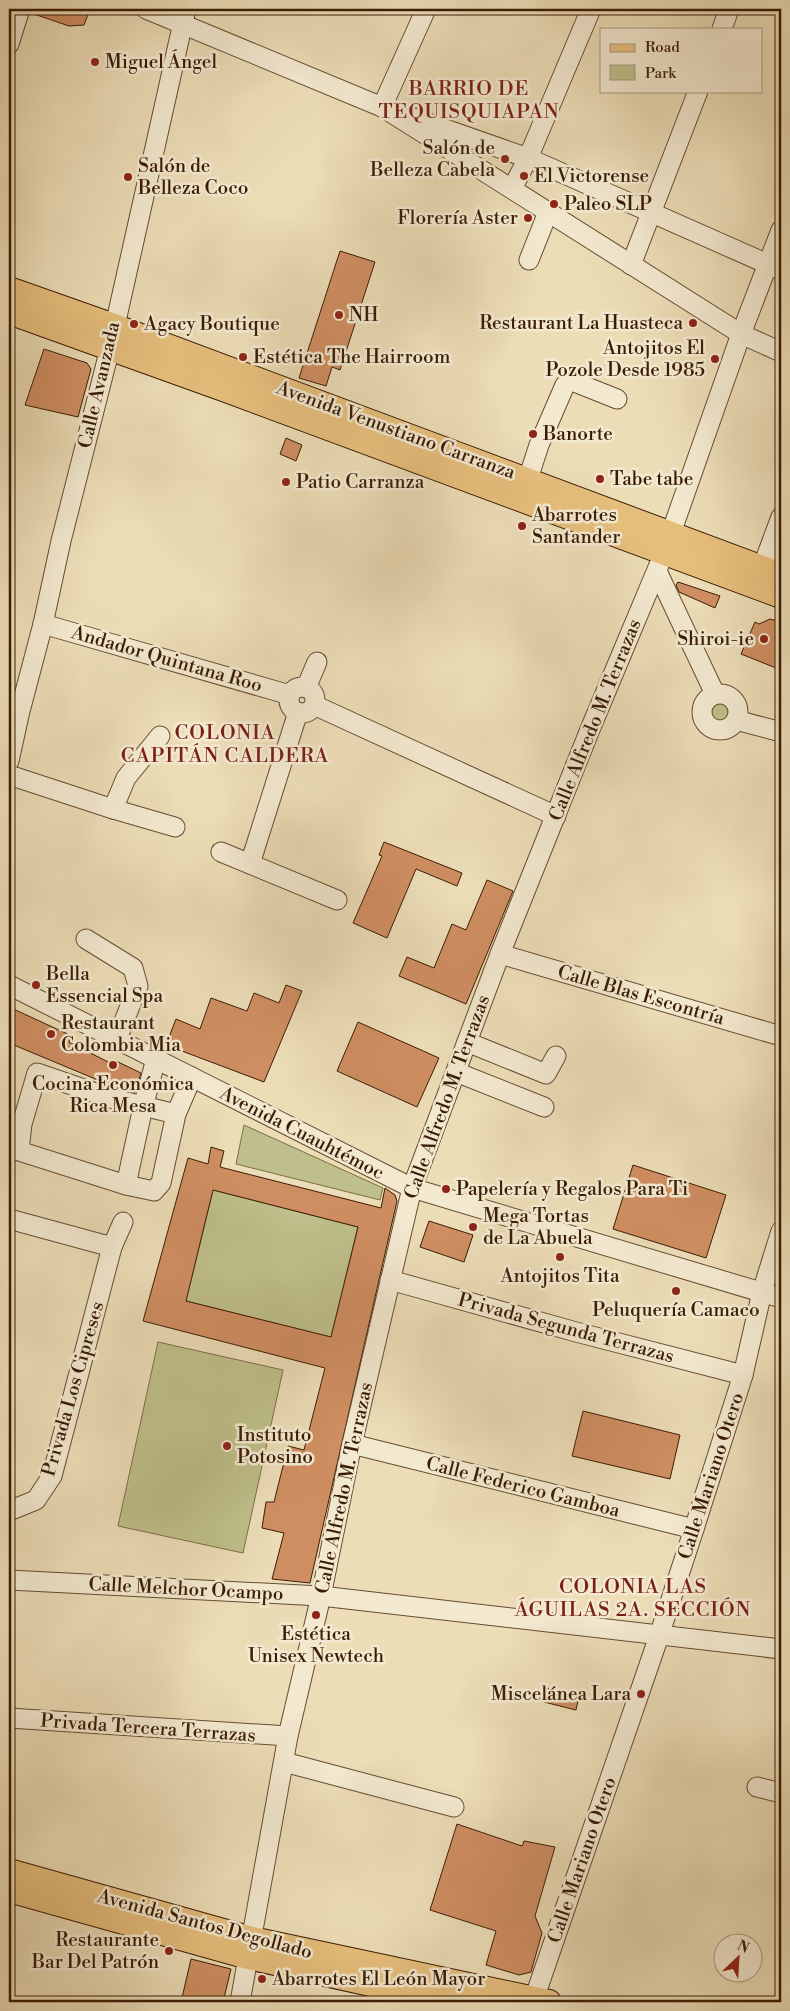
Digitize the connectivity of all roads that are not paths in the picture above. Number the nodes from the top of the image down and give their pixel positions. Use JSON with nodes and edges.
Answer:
{"nodes":[{"id":1,"x":20,"y":9,"type":"edge"},
{"id":2,"x":146,"y":9,"type":"edge"},
{"id":3,"x":426,"y":9,"type":"edge"},
{"id":4,"x":591,"y":9,"type":"edge"},
{"id":5,"x":729,"y":9,"type":"edge"},
{"id":6,"x":184,"y":16,"type":"edge"},
{"id":7,"x":722,"y":28,"type":"edge"},
{"id":8,"x":9,"y":44,"type":"edge"},
{"id":9,"x":698,"y":92,"type":"edge"},
{"id":10,"x":382,"y":107,"type":"junction"},
{"id":11,"x":528,"y":158,"type":"junction"},
{"id":12,"x":512,"y":189,"type":"junction"},
{"id":13,"x":548,"y":212,"type":"junction"},
{"id":14,"x":653,"y":212,"type":"junction"},
{"id":15,"x":781,"y":230,"type":"edge"},
{"id":16,"x":530,"y":260,"type":"dead end"},
{"id":17,"x":631,"y":264,"type":"junction"},
{"id":18,"x":775,"y":267,"type":"edge"},
{"id":19,"x":9,"y":290,"type":"edge"},
{"id":20,"x":9,"y":312,"type":"edge"},
{"id":21,"x":741,"y":334,"type":"junction"},
{"id":22,"x":112,"y":337,"type":"junction"},
{"id":23,"x":781,"y":352,"type":"edge"},
{"id":24,"x":617,"y":400,"type":"dead end"},
{"id":25,"x":528,"y":479,"type":"junction"},
{"id":26,"x":781,"y":517,"type":"edge"},
{"id":27,"x":664,"y":553,"type":"junction"},
{"id":28,"x":772,"y":571,"type":"edge"},
{"id":29,"x":781,"y":596,"type":"edge"},
{"id":30,"x":44,"y":624,"type":"junction"},
{"id":31,"x":317,"y":662,"type":"dead end"},
{"id":32,"x":298,"y":691,"type":"junction"},
{"id":33,"x":715,"y":694,"type":"junction"},
{"id":34,"x":306,"y":709,"type":"junction"},
{"id":35,"x":736,"y":720,"type":"junction"},
{"id":36,"x":781,"y":732,"type":"edge"},
{"id":37,"x":160,"y":736,"type":"dead end"},
{"id":38,"x":9,"y":761,"type":"edge"},
{"id":39,"x":9,"y":775,"type":"edge"},
{"id":40,"x":113,"y":809,"type":"junction"},
{"id":41,"x":556,"y":816,"type":"junction"},
{"id":42,"x":175,"y":827,"type":"dead end"},
{"id":43,"x":221,"y":852,"type":"dead end"},
{"id":44,"x":250,"y":864,"type":"junction"},
{"id":45,"x":337,"y":900,"type":"dead end"},
{"id":46,"x":86,"y":939,"type":"dead end"},
{"id":47,"x":500,"y":954,"type":"junction"},
{"id":48,"x":9,"y":985,"type":"edge"},
{"id":49,"x":781,"y":1036,"type":"edge"},
{"id":50,"x":117,"y":1039,"type":"junction"},
{"id":51,"x":467,"y":1042,"type":"junction"},
{"id":52,"x":556,"y":1056,"type":"dead end"},
{"id":53,"x":156,"y":1059,"type":"junction"},
{"id":54,"x":456,"y":1072,"type":"junction"},
{"id":55,"x":192,"y":1077,"type":"junction"},
{"id":56,"x":143,"y":1107,"type":"junction"},
{"id":57,"x":544,"y":1108,"type":"dead end"},
{"id":58,"x":176,"y":1114,"type":"junction"},
{"id":59,"x":126,"y":1185,"type":"junction"},
{"id":60,"x":412,"y":1188,"type":"junction"},
{"id":61,"x":123,"y":1222,"type":"dead end"},
{"id":62,"x":10,"y":1223,"type":"edge"},
{"id":63,"x":781,"y":1230,"type":"edge"},
{"id":64,"x":112,"y":1247,"type":"junction"},
{"id":65,"x":390,"y":1280,"type":"junction"},
{"id":66,"x":762,"y":1292,"type":"junction"},
{"id":67,"x":781,"y":1298,"type":"edge"},
{"id":68,"x":743,"y":1376,"type":"junction"},
{"id":69,"x":352,"y":1444,"type":"junction"},
{"id":70,"x":9,"y":1511,"type":"edge"},
{"id":71,"x":694,"y":1529,"type":"junction"},
{"id":72,"x":9,"y":1580,"type":"edge"},
{"id":73,"x":321,"y":1596,"type":"junction"},
{"id":74,"x":659,"y":1636,"type":"junction"},
{"id":75,"x":781,"y":1648,"type":"edge"},
{"id":76,"x":9,"y":1718,"type":"edge"},
{"id":77,"x":288,"y":1736,"type":"junction"},
{"id":78,"x":284,"y":1762,"type":"junction"},
{"id":79,"x":757,"y":1787,"type":"dead end"},
{"id":80,"x":781,"y":1793,"type":"edge"},
{"id":81,"x":454,"y":1807,"type":"dead end"},
{"id":82,"x":9,"y":1871,"type":"edge"},
{"id":83,"x":9,"y":1890,"type":"edge"},
{"id":84,"x":250,"y":1948,"type":"junction"},
{"id":85,"x":539,"y":2001,"type":"edge"},
{"id":86,"x":240,"y":2002,"type":"edge"},
{"id":87,"x":452,"y":2002,"type":"edge"}],
"edges":[{"from":1,"to":8,"type":"street"},
{"from":2,"to":6,"type":"street"},
{"from":3,"to":10,"type":"street"},
{"from":4,"to":11,"type":"street"},
{"from":5,"to":7,"type":"street"},
{"from":6,"to":10,"type":"street"},
{"from":6,"to":22,"type":"street","name":"Calle Avanzada"},
{"from":9,"to":14,"type":"street"},
{"from":10,"to":11,"type":"street"},
{"from":10,"to":12,"type":"street"},
{"from":11,"to":12,"type":"street"},
{"from":11,"to":14,"type":"street"},
{"from":12,"to":13,"type":"street"},
{"from":13,"to":16,"type":"street"},
{"from":13,"to":17,"type":"street"},
{"from":14,"to":17,"type":"street"},
{"from":14,"to":18,"type":"street"},
{"from":15,"to":18,"type":"street","name":"Calle Alfredo M. Terrazas"},
{"from":17,"to":21,"type":"street"},
{"from":18,"to":21,"type":"street","name":"Calle Alfredo M. Terrazas"},
{"from":19,"to":22,"type":"main road","name":"Avenida Venustiano Carranza"},
{"from":20,"to":22,"type":"main road","name":"Avenida Venustiano Carranza"},
{"from":21,"to":23,"type":"street"},
{"from":21,"to":27,"type":"street","name":"Calle Alfredo M. Terrazas"},
{"from":22,"to":25,"type":"main road","name":"Avenida Venustiano Carranza"},
{"from":22,"to":27,"type":"main road","name":"Avenida Venustiano Carranza"},
{"from":22,"to":30,"type":"street","name":"Calle Avanzada"},
{"from":24,"to":25,"type":"street"},
{"from":25,"to":27,"type":"main road","name":"Avenida Venustiano Carranza"},
{"from":26,"to":28,"type":"street"},
{"from":27,"to":28,"type":"main road","name":"Avenida Venustiano Carranza"},
{"from":27,"to":29,"type":"main road","name":"Avenida Venustiano Carranza"},
{"from":27,"to":33,"type":"street"},
{"from":27,"to":41,"type":"street","name":"Calle Alfredo M. Terrazas"},
{"from":30,"to":32,"type":"street","name":"Andador Quintana Roo"},
{"from":30,"to":38,"type":"street","name":"Calle Avanzada"},
{"from":31,"to":32,"type":"street"},
{"from":32,"to":34,"type":"street"},
{"from":33,"to":35,"type":"street"},
{"from":33,"to":35,"type":"street"},
{"from":34,"to":41,"type":"street"},
{"from":34,"to":44,"type":"street"},
{"from":35,"to":36,"type":"street"},
{"from":37,"to":40,"type":"street"},
{"from":39,"to":40,"type":"street"},
{"from":40,"to":42,"type":"street"},
{"from":41,"to":47,"type":"street","name":"Calle Alfredo M. Terrazas"},
{"from":43,"to":44,"type":"street"},
{"from":44,"to":45,"type":"street"},
{"from":46,"to":50,"type":"street"},
{"from":47,"to":49,"type":"street","name":"Calle Blas Escontría"},
{"from":47,"to":51,"type":"street","name":"Calle Alfredo M. Terrazas"},
{"from":48,"to":50,"type":"street","name":"Avenida Cuauhtémoc"},
{"from":50,"to":53,"type":"street","name":"Avenida Cuauhtémoc"},
{"from":51,"to":52,"type":"street"},
{"from":51,"to":54,"type":"street","name":"Calle Alfredo M. Terrazas"},
{"from":53,"to":55,"type":"street","name":"Avenida Cuauhtémoc"},
{"from":53,"to":56,"type":"street"},
{"from":54,"to":57,"type":"street"},
{"from":54,"to":60,"type":"street","name":"Calle Alfredo M. Terrazas"},
{"from":55,"to":58,"type":"street"},
{"from":55,"to":60,"type":"street","name":"Avenida Cuauhtémoc"},
{"from":56,"to":58,"type":"street"},
{"from":56,"to":59,"type":"street"},
{"from":56,"to":59,"type":"street"},
{"from":58,"to":59,"type":"street"},
{"from":60,"to":65,"type":"street","name":"Calle Alfredo M. Terrazas"},
{"from":60,"to":66,"type":"street","name":"Avenida Cuauhtémoc"},
{"from":61,"to":64,"type":"street","name":"Privada Los Cipreses"},
{"from":62,"to":64,"type":"street"},
{"from":63,"to":66,"type":"street","name":"Calle Mariano Otero"},
{"from":64,"to":70,"type":"street","name":"Privada Los Cipreses"},
{"from":65,"to":68,"type":"street","name":"Privada Segunda Terrazas"},
{"from":65,"to":69,"type":"street","name":"Calle Alfredo M. Terrazas"},
{"from":66,"to":67,"type":"street","name":"Avenida Cuauhtémoc"},
{"from":66,"to":68,"type":"street","name":"Calle Mariano Otero"},
{"from":68,"to":71,"type":"street","name":"Calle Mariano Otero"},
{"from":69,"to":71,"type":"street","name":"Calle Federico Gamboa"},
{"from":69,"to":73,"type":"street","name":"Calle Alfredo M. Terrazas"},
{"from":71,"to":74,"type":"street","name":"Calle Mariano Otero"},
{"from":72,"to":73,"type":"street","name":"Calle Melchor Ocampo"},
{"from":73,"to":74,"type":"street","name":"Calle Melchor Ocampo"},
{"from":73,"to":77,"type":"street","name":"Calle Alfredo M. Terrazas"},
{"from":74,"to":75,"type":"street","name":"Calle Melchor Ocampo"},
{"from":74,"to":85,"type":"street","name":"Calle Mariano Otero"},
{"from":76,"to":77,"type":"street","name":"Privada Tercera Terrazas"},
{"from":77,"to":78,"type":"street","name":"Calle Alfredo M. Terrazas"},
{"from":78,"to":81,"type":"street"},
{"from":78,"to":84,"type":"street","name":"Calle Alfredo M. Terrazas"},
{"from":79,"to":80,"type":"street"},
{"from":82,"to":84,"type":"main road","name":"Avenida Santos Degollado"},
{"from":83,"to":84,"type":"main road","name":"Avenida Santos Degollado"},
{"from":84,"to":85,"type":"main road","name":"Avenida Santos Degollado"},
{"from":84,"to":86,"type":"street","name":"Calle Alfredo M. Terrazas"},
{"from":84,"to":87,"type":"main road","name":"Avenida Santos Degollado"}]}
